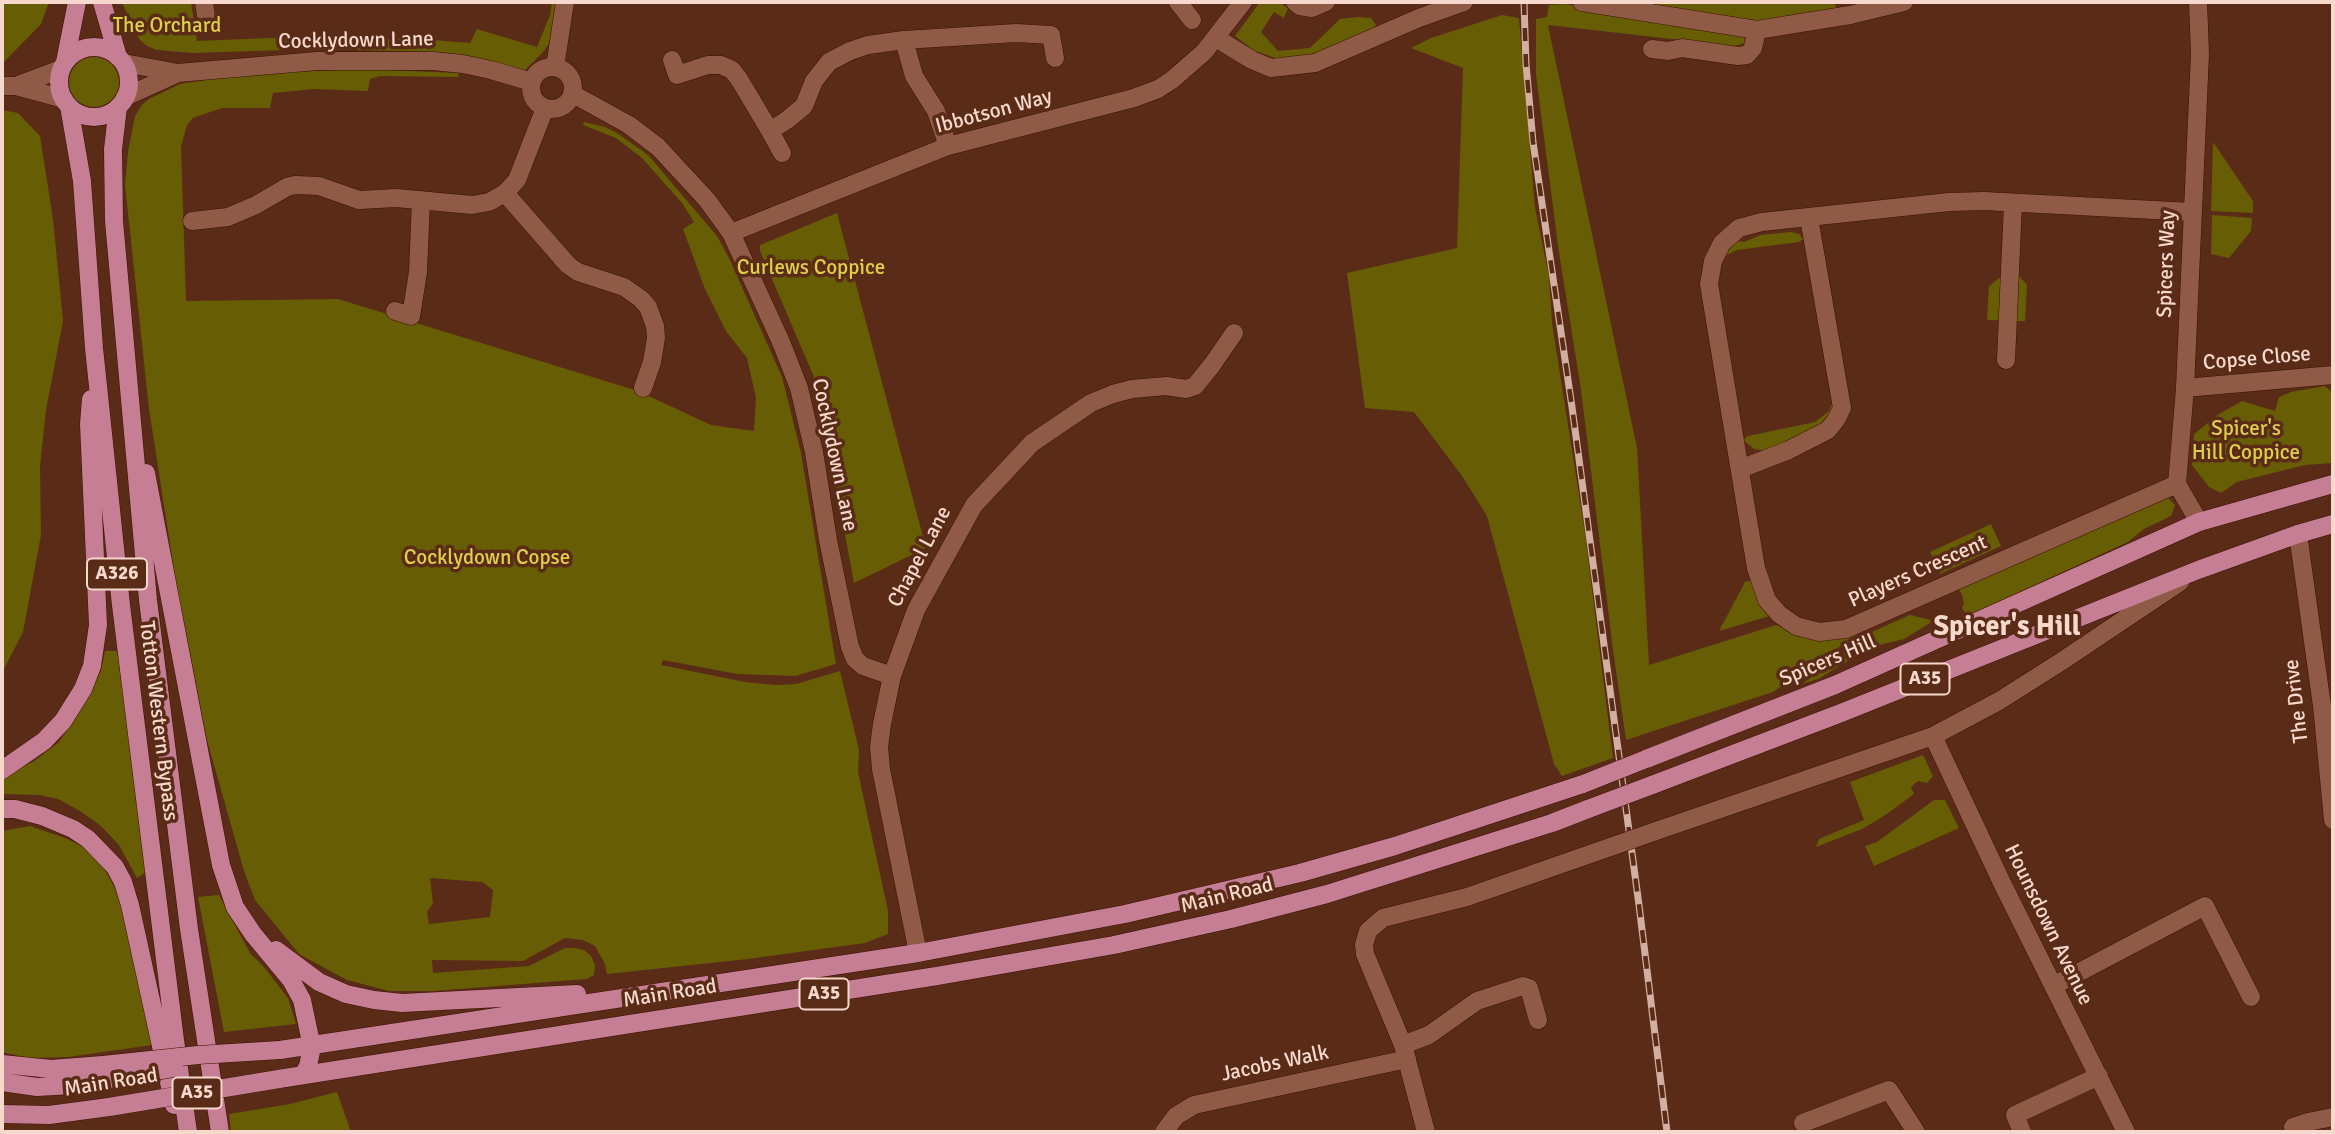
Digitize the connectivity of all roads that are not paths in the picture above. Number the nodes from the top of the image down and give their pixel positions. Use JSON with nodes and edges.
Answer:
{"nodes":[{"id":1,"x":77,"y":2,"type":"edge"},
{"id":2,"x":102,"y":2,"type":"edge"},
{"id":3,"x":565,"y":2,"type":"edge"},
{"id":4,"x":1178,"y":2,"type":"edge"},
{"id":5,"x":1243,"y":2,"type":"edge"},
{"id":6,"x":1295,"y":2,"type":"edge"},
{"id":7,"x":1326,"y":2,"type":"edge"},
{"id":8,"x":1464,"y":2,"type":"edge"},
{"id":9,"x":1582,"y":2,"type":"edge"},
{"id":10,"x":1905,"y":2,"type":"edge"},
{"id":11,"x":2198,"y":2,"type":"edge"},
{"id":12,"x":1845,"y":8,"type":"edge"},
{"id":13,"x":1192,"y":20,"type":"dead end"},
{"id":14,"x":1757,"y":30,"type":"junction"},
{"id":15,"x":1216,"y":38,"type":"junction"},
{"id":16,"x":904,"y":40,"type":"junction"},
{"id":17,"x":1652,"y":49,"type":"dead end"},
{"id":18,"x":1055,"y":58,"type":"dead end"},
{"id":19,"x":121,"y":60,"type":"junction"},
{"id":20,"x":672,"y":60,"type":"dead end"},
{"id":21,"x":63,"y":66,"type":"junction"},
{"id":22,"x":555,"y":67,"type":"junction"},
{"id":23,"x":178,"y":73,"type":"junction"},
{"id":24,"x":532,"y":82,"type":"junction"},
{"id":25,"x":9,"y":86,"type":"edge"},
{"id":26,"x":572,"y":94,"type":"junction"},
{"id":27,"x":121,"y":102,"type":"junction"},
{"id":28,"x":67,"y":103,"type":"junction"},
{"id":29,"x":545,"y":108,"type":"junction"},
{"id":30,"x":770,"y":131,"type":"junction"},
{"id":31,"x":948,"y":146,"type":"junction"},
{"id":32,"x":782,"y":153,"type":"dead end"},
{"id":33,"x":505,"y":193,"type":"junction"},
{"id":34,"x":421,"y":200,"type":"junction"},
{"id":35,"x":2014,"y":204,"type":"junction"},
{"id":36,"x":2192,"y":212,"type":"junction"},
{"id":37,"x":1809,"y":218,"type":"junction"},
{"id":38,"x":192,"y":221,"type":"dead end"},
{"id":39,"x":731,"y":233,"type":"junction"},
{"id":40,"x":395,"y":311,"type":"dead end"},
{"id":41,"x":1234,"y":333,"type":"dead end"},
{"id":42,"x":94,"y":348,"type":"junction"},
{"id":43,"x":125,"y":359,"type":"junction"},
{"id":44,"x":2006,"y":360,"type":"dead end"},
{"id":45,"x":2333,"y":375,"type":"edge"},
{"id":46,"x":643,"y":388,"type":"dead end"},
{"id":47,"x":2185,"y":388,"type":"junction"},
{"id":48,"x":1740,"y":469,"type":"junction"},
{"id":49,"x":2333,"y":484,"type":"edge"},
{"id":50,"x":2177,"y":485,"type":"junction"},
{"id":51,"x":2199,"y":522,"type":"junction"},
{"id":52,"x":2333,"y":524,"type":"edge"},
{"id":53,"x":2298,"y":534,"type":"junction"},
{"id":54,"x":2198,"y":570,"type":"junction"},
{"id":55,"x":892,"y":676,"type":"junction"},
{"id":56,"x":2327,"y":706,"type":"edge"},
{"id":57,"x":1933,"y":736,"type":"junction"},
{"id":58,"x":2,"y":770,"type":"edge"},
{"id":59,"x":2,"y":809,"type":"edge"},
{"id":60,"x":43,"y":816,"type":"junction"},
{"id":61,"x":2,"y":818,"type":"edge"},
{"id":62,"x":2333,"y":820,"type":"edge"},
{"id":63,"x":1333,"y":863,"type":"joint"},
{"id":64,"x":235,"y":907,"type":"junction"},
{"id":65,"x":918,"y":953,"type":"junction"},
{"id":66,"x":2053,"y":986,"type":"junction"},
{"id":67,"x":2251,"y":997,"type":"dead end"},
{"id":68,"x":602,"y":1000,"type":"junction"},
{"id":69,"x":1538,"y":1020,"type":"dead end"},
{"id":70,"x":312,"y":1047,"type":"junction"},
{"id":71,"x":1405,"y":1052,"type":"junction"},
{"id":72,"x":2,"y":1064,"type":"edge"},
{"id":73,"x":104,"y":1073,"type":"junction"},
{"id":74,"x":2099,"y":1076,"type":"junction"},
{"id":75,"x":294,"y":1077,"type":"junction"},
{"id":76,"x":2,"y":1082,"type":"edge"},
{"id":77,"x":2,"y":1114,"type":"edge"},
{"id":78,"x":2333,"y":1117,"type":"edge"},
{"id":79,"x":1803,"y":1124,"type":"dead end"},
{"id":80,"x":2293,"y":1128,"type":"dead end"},
{"id":81,"x":180,"y":1132,"type":"edge"},
{"id":82,"x":188,"y":1132,"type":"edge"},
{"id":83,"x":220,"y":1132,"type":"edge"},
{"id":84,"x":1164,"y":1132,"type":"edge"},
{"id":85,"x":1426,"y":1132,"type":"edge"},
{"id":86,"x":1916,"y":1132,"type":"edge"},
{"id":87,"x":2022,"y":1132,"type":"edge"},
{"id":88,"x":2126,"y":1132,"type":"edge"}],
"edges":[{"from":1,"to":21,"type":"main road"},
{"from":2,"to":19,"type":"main road"},
{"from":3,"to":22,"type":"street"},
{"from":4,"to":13,"type":"street"},
{"from":5,"to":15,"type":"street","name":"Ibbotson Way"},
{"from":6,"to":7,"type":"street"},
{"from":8,"to":15,"type":"street"},
{"from":9,"to":14,"type":"street"},
{"from":10,"to":12,"type":"street"},
{"from":11,"to":36,"type":"street","name":"Spicers Way"},
{"from":12,"to":14,"type":"street"},
{"from":14,"to":17,"type":"street"},
{"from":15,"to":31,"type":"street","name":"Ibbotson Way"},
{"from":16,"to":18,"type":"street"},
{"from":16,"to":30,"type":"street"},
{"from":16,"to":31,"type":"street"},
{"from":19,"to":21,"type":"main road"},
{"from":19,"to":23,"type":"street","name":"Cocklydown Lane"},
{"from":19,"to":27,"type":"main road"},
{"from":20,"to":30,"type":"street"},
{"from":21,"to":25,"type":"street"},
{"from":21,"to":28,"type":"main road"},
{"from":22,"to":24,"type":"street"},
{"from":22,"to":26,"type":"street"},
{"from":23,"to":24,"type":"street","name":"Cocklydown Lane"},
{"from":23,"to":27,"type":"street","name":"Cocklydown Lane"},
{"from":24,"to":29,"type":"street"},
{"from":25,"to":28,"type":"street"},
{"from":26,"to":29,"type":"street"},
{"from":26,"to":39,"type":"street","name":"Cocklydown Lane"},
{"from":27,"to":28,"type":"main road"},
{"from":27,"to":43,"type":"main road","name":"Totton Western Bypass","number":"A326"},
{"from":28,"to":42,"type":"main road","name":"Totton Western Bypass","number":"A326"},
{"from":29,"to":33,"type":"street"},
{"from":30,"to":32,"type":"street"},
{"from":31,"to":39,"type":"street","name":"Ibbotson Way"},
{"from":33,"to":34,"type":"street"},
{"from":33,"to":46,"type":"street"},
{"from":34,"to":38,"type":"street"},
{"from":34,"to":40,"type":"street"},
{"from":35,"to":36,"type":"street","name":"Players Crescent"},
{"from":35,"to":37,"type":"street","name":"Players Crescent"},
{"from":35,"to":44,"type":"street"},
{"from":36,"to":47,"type":"street","name":"Spicers Way"},
{"from":37,"to":48,"type":"street"},
{"from":37,"to":48,"type":"street","name":"Players Crescent"},
{"from":39,"to":55,"type":"street","name":"Cocklydown Lane"},
{"from":41,"to":55,"type":"street","name":"Chapel Lane"},
{"from":42,"to":58,"type":"main road"},
{"from":42,"to":82,"type":"main road","name":"Totton Western Bypass","number":"A326"},
{"from":43,"to":64,"type":"main road"},
{"from":43,"to":83,"type":"main road","name":"Totton Western Bypass","number":"A326"},
{"from":45,"to":47,"type":"street","name":"Copse Close"},
{"from":47,"to":50,"type":"street","name":"Spicers Way"},
{"from":48,"to":50,"type":"street","name":"Players Crescent"},
{"from":49,"to":51,"type":"main road","name":"Spicers Hill","number":"A35"},
{"from":50,"to":51,"type":"street"},
{"from":51,"to":63,"type":"main road","name":"Spicers Hill","number":"A35","bridge":true},
{"from":52,"to":53,"type":"main road","number":"A35"},
{"from":53,"to":54,"type":"main road","number":"A35"},
{"from":53,"to":56,"type":"street","name":"The Drive"},
{"from":54,"to":57,"type":"street"},
{"from":54,"to":75,"type":"main road","name":"Main Road","number":"A35","bridge":true},
{"from":55,"to":65,"type":"street","name":"Chapel Lane"},
{"from":56,"to":62,"type":"street","name":"The Drive"},
{"from":57,"to":66,"type":"street","name":"Hounsdown Avenue"},
{"from":57,"to":71,"type":"street","bridge":true},
{"from":59,"to":60,"type":"main road"},
{"from":60,"to":61,"type":"main road"},
{"from":60,"to":81,"type":"main road"},
{"from":63,"to":65,"type":"main road","name":"Main Road","number":"A35"},
{"from":64,"to":68,"type":"main road"},
{"from":64,"to":70,"type":"main road"},
{"from":65,"to":68,"type":"main road","name":"Main Road","number":"A35"},
{"from":66,"to":67,"type":"street"},
{"from":66,"to":74,"type":"street","name":"Hounsdown Avenue"},
{"from":68,"to":70,"type":"main road","name":"Main Road","number":"A35"},
{"from":69,"to":71,"type":"street","name":"Jacobs Walk"},
{"from":70,"to":73,"type":"main road","name":"Main Road","number":"A35","bridge":true},
{"from":70,"to":75,"type":"main road"},
{"from":71,"to":84,"type":"street","name":"Jacobs Walk"},
{"from":71,"to":85,"type":"street"},
{"from":72,"to":73,"type":"main road"},
{"from":73,"to":76,"type":"main road","name":"Main Road","number":"A35"},
{"from":74,"to":87,"type":"street"},
{"from":74,"to":88,"type":"street","name":"Hounsdown Avenue"},
{"from":75,"to":77,"type":"main road","name":"Main Road","number":"A35","bridge":true},
{"from":78,"to":80,"type":"street"},
{"from":79,"to":86,"type":"street"}]}
